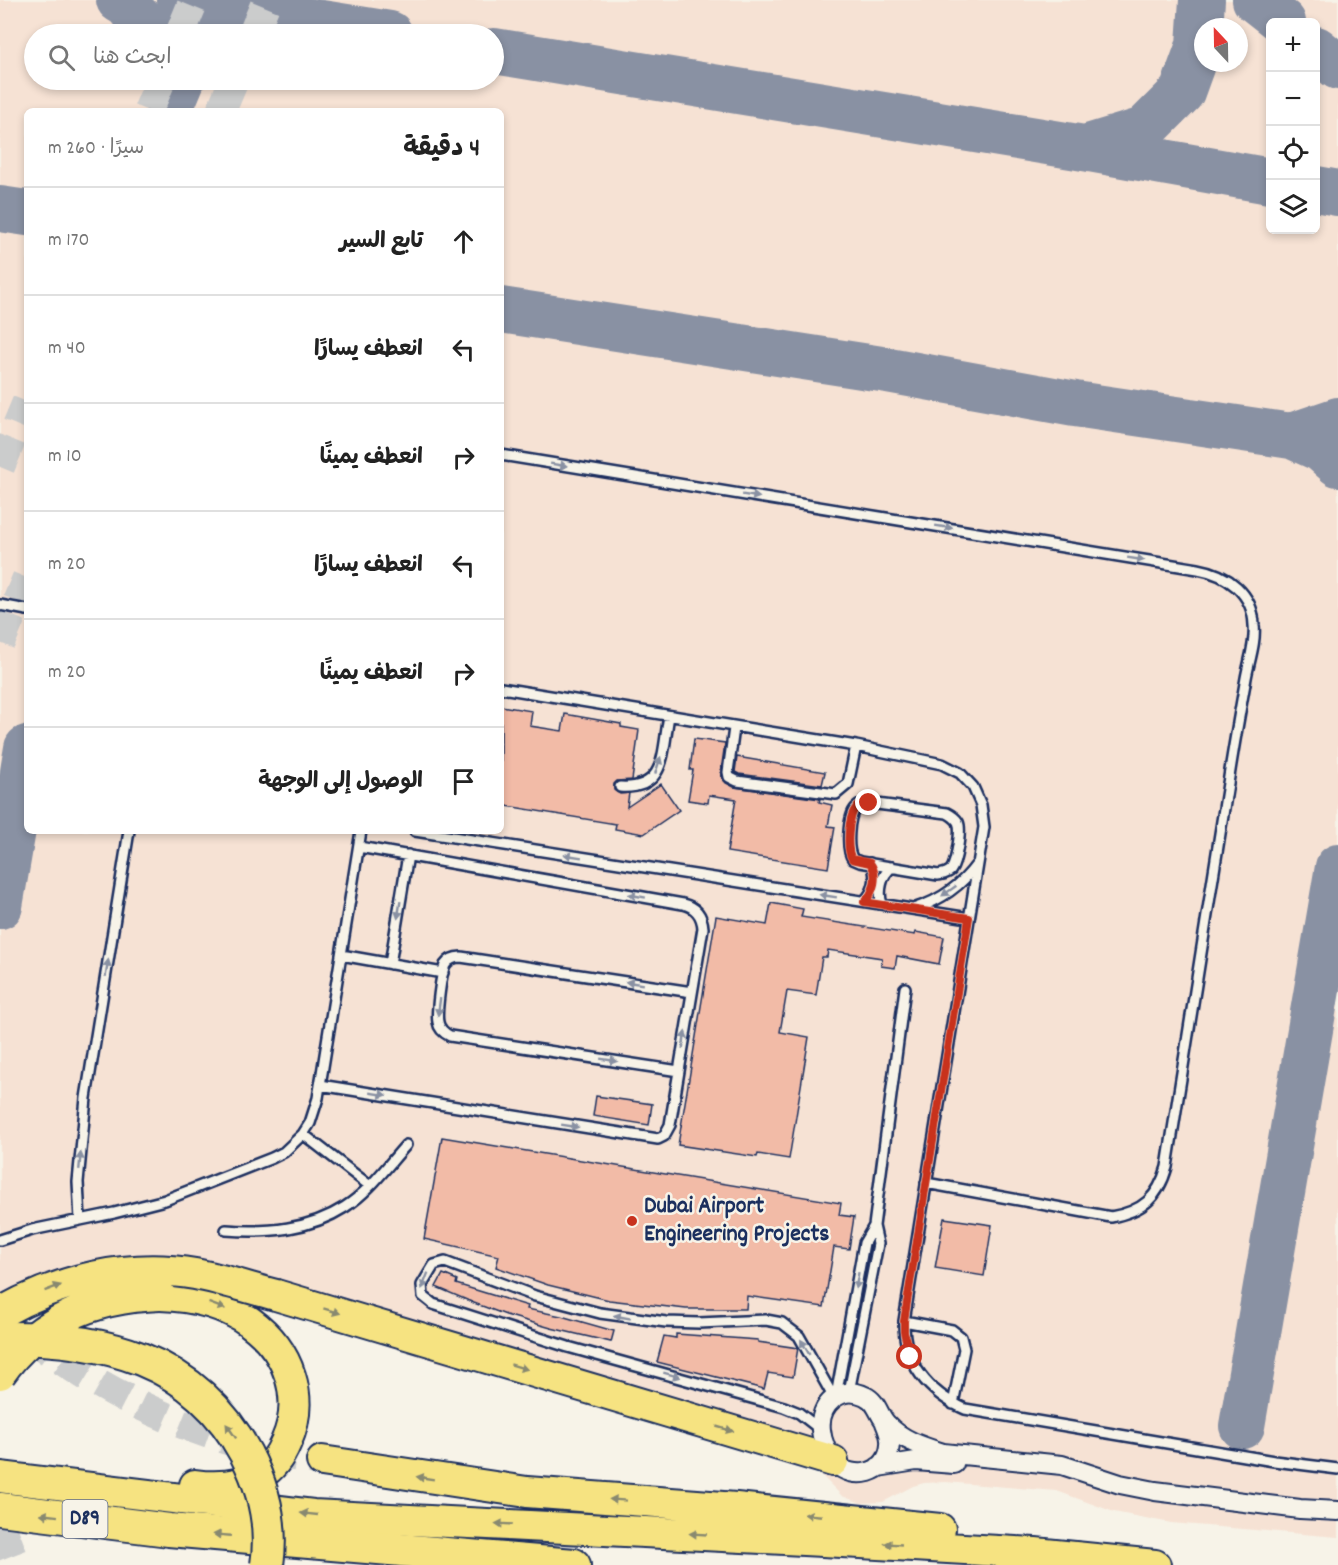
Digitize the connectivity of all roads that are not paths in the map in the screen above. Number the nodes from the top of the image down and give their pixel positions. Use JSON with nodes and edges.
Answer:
{"nodes":[{"id":1,"x":504,"y":455,"type":"edge"},
{"id":2,"x":0,"y":605,"type":"edge"},
{"id":3,"x":24,"y":609,"type":"edge"},
{"id":4,"x":504,"y":689,"type":"edge"},
{"id":5,"x":669,"y":717,"type":"junction"},
{"id":6,"x":734,"y":728,"type":"junction"},
{"id":7,"x":856,"y":746,"type":"junction"},
{"id":8,"x":620,"y":787,"type":"dead end"},
{"id":9,"x":129,"y":834,"type":"edge"},
{"id":10,"x":361,"y":834,"type":"edge"},
{"id":11,"x":434,"y":834,"type":"edge"},
{"id":12,"x":359,"y":847,"type":"junction"},
{"id":13,"x":408,"y":855,"type":"junction"},
{"id":14,"x":978,"y":862,"type":"junction"},
{"id":15,"x":870,"y":863,"type":"junction"},
{"id":16,"x":892,"y":867,"type":"junction"},
{"id":17,"x":864,"y":902,"type":"junction"},
{"id":18,"x":882,"y":904,"type":"junction"},
{"id":19,"x":912,"y":909,"type":"junction"},
{"id":20,"x":969,"y":918,"type":"junction"},
{"id":21,"x":341,"y":955,"type":"junction"},
{"id":22,"x":390,"y":964,"type":"junction"},
{"id":23,"x":443,"y":974,"type":"junction"},
{"id":24,"x":905,"y":988,"type":"dead end"},
{"id":25,"x":692,"y":992,"type":"junction"},
{"id":26,"x":679,"y":1071,"type":"junction"},
{"id":27,"x":320,"y":1085,"type":"junction"},
{"id":28,"x":303,"y":1134,"type":"junction"},
{"id":29,"x":406,"y":1145,"type":"dead end"},
{"id":30,"x":926,"y":1183,"type":"junction"},
{"id":31,"x":370,"y":1186,"type":"junction"},
{"id":32,"x":80,"y":1220,"type":"junction"},
{"id":33,"x":874,"y":1226,"type":"junction"},
{"id":34,"x":226,"y":1230,"type":"dead end"},
{"id":35,"x":0,"y":1240,"type":"edge"},
{"id":36,"x":0,"y":1313,"type":"edge"},
{"id":37,"x":904,"y":1321,"type":"junction"},
{"id":38,"x":0,"y":1338,"type":"edge"},
{"id":39,"x":0,"y":1374,"type":"edge"},
{"id":40,"x":840,"y":1396,"type":"junction"},
{"id":41,"x":953,"y":1404,"type":"junction"},
{"id":42,"x":885,"y":1423,"type":"junction"},
{"id":43,"x":820,"y":1430,"type":"junction"},
{"id":44,"x":322,"y":1461,"type":"tunnel mouth"},
{"id":45,"x":833,"y":1461,"type":"junction"},
{"id":46,"x":878,"y":1467,"type":"junction"},
{"id":47,"x":1338,"y":1469,"type":"edge"},
{"id":48,"x":0,"y":1477,"type":"edge"},
{"id":49,"x":124,"y":1490,"type":"junction"},
{"id":50,"x":0,"y":1509,"type":"edge"},
{"id":51,"x":1338,"y":1511,"type":"edge"},
{"id":52,"x":1338,"y":1519,"type":"edge"},
{"id":53,"x":1035,"y":1553,"type":"junction"},
{"id":54,"x":267,"y":1565,"type":"edge"},
{"id":55,"x":574,"y":1565,"type":"edge"},
{"id":56,"x":1155,"y":1565,"type":"edge"}],
"edges":[{"from":1,"to":30,"type":"lane","one_way":true},
{"from":2,"to":3,"type":"lane"},
{"from":4,"to":5,"type":"lane"},
{"from":5,"to":6,"type":"lane"},
{"from":8,"to":5,"type":"lane","one_way":true},
{"from":6,"to":7,"type":"lane"},
{"from":6,"to":7,"type":"lane"},
{"from":7,"to":14,"type":"lane"},
{"from":32,"to":9,"type":"lane","one_way":true},
{"from":10,"to":12,"type":"lane"},
{"from":17,"to":11,"type":"lane","one_way":true},
{"from":12,"to":13,"type":"lane"},
{"from":12,"to":21,"type":"lane"},
{"from":13,"to":22,"type":"lane","one_way":true},
{"from":25,"to":13,"type":"lane","one_way":true},
{"from":14,"to":19,"type":"lane","one_way":true},
{"from":14,"to":20,"type":"lane"},
{"from":15,"to":16,"type":"lane"},
{"from":15,"to":16,"type":"lane"},
{"from":15,"to":17,"type":"lane"},
{"from":16,"to":18,"type":"lane"},
{"from":17,"to":18,"type":"lane"},
{"from":18,"to":19,"type":"lane"},
{"from":19,"to":20,"type":"lane"},
{"from":20,"to":30,"type":"lane"},
{"from":21,"to":22,"type":"lane"},
{"from":21,"to":27,"type":"lane"},
{"from":22,"to":23,"type":"lane"},
{"from":25,"to":23,"type":"lane","one_way":true},
{"from":23,"to":26,"type":"lane","one_way":true},
{"from":24,"to":33,"type":"lane"},
{"from":26,"to":25,"type":"lane","one_way":true},
{"from":27,"to":26,"type":"lane","one_way":true},
{"from":27,"to":28,"type":"lane"},
{"from":28,"to":31,"type":"lane"},
{"from":28,"to":32,"type":"lane"},
{"from":29,"to":31,"type":"lane"},
{"from":30,"to":37,"type":"lane"},
{"from":31,"to":34,"type":"lane"},
{"from":32,"to":35,"type":"lane"},
{"from":33,"to":40,"type":"lane","one_way":true},
{"from":33,"to":40,"type":"lane"},
{"from":36,"to":45,"type":"main road","one_way":true,"bridge":true},
{"from":37,"to":41,"type":"lane"},
{"from":37,"to":41,"type":"lane"},
{"from":54,"to":38,"type":"highway","one_way":true,"bridge":true},
{"from":39,"to":49,"type":"main road","one_way":true,"bridge":true},
{"from":40,"to":42,"type":"street"},
{"from":40,"to":43,"type":"street"},
{"from":40,"to":43,"type":"lane","one_way":true},
{"from":41,"to":47,"type":"lane"},
{"from":42,"to":46,"type":"street"},
{"from":42,"to":51,"type":"street"},
{"from":43,"to":45,"type":"street"},
{"from":53,"to":44,"type":"main road","one_way":true},
{"from":45,"to":46,"type":"street"},
{"from":46,"to":52,"type":"street"},
{"from":48,"to":49,"type":"main road"},
{"from":53,"to":49,"type":"main road","one_way":true},
{"from":55,"to":50,"type":"highway","number":"D89","one_way":true},
{"from":53,"to":56,"type":"main road"}]}
